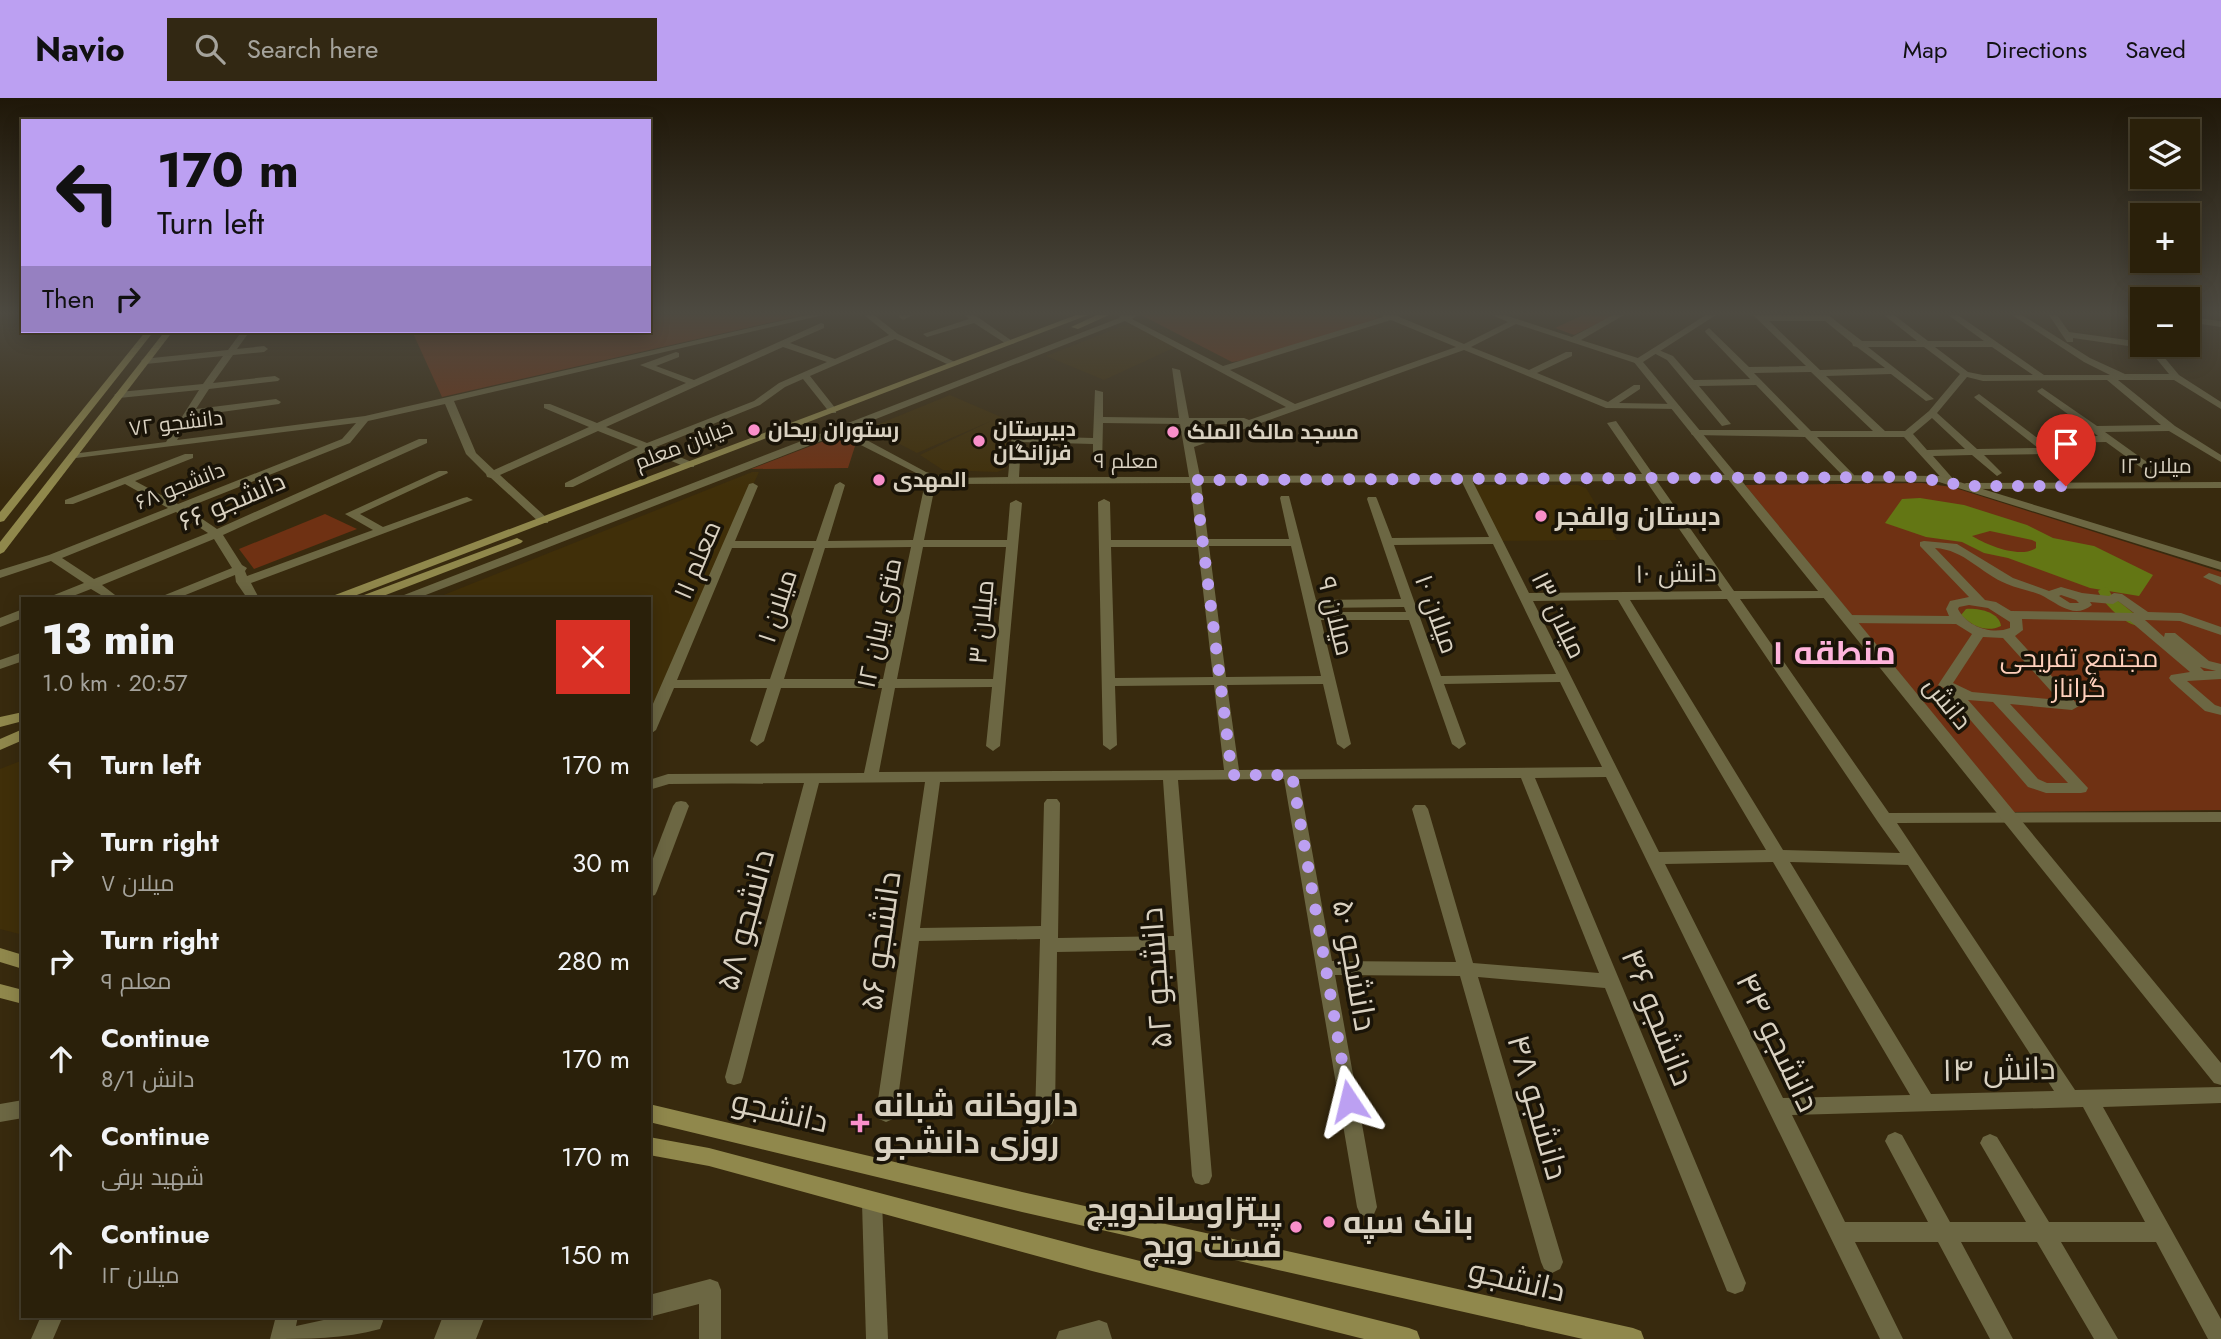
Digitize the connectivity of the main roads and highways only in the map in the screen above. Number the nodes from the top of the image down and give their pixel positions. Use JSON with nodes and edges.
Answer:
{"nodes":[{"id":1,"x":117,"y":373,"type":"edge"},
{"id":2,"x":137,"y":373,"type":"edge"},
{"id":3,"x":931,"y":373,"type":"edge"},
{"id":4,"x":955,"y":373,"type":"edge"},
{"id":5,"x":633,"y":492,"type":"junction"},
{"id":6,"x":0,"y":519,"type":"edge"},
{"id":7,"x":0,"y":550,"type":"edge"},
{"id":8,"x":342,"y":597,"type":"edge"},
{"id":9,"x":371,"y":597,"type":"edge"},
{"id":10,"x":21,"y":717,"type":"edge"},
{"id":11,"x":0,"y":722,"type":"edge"},
{"id":12,"x":0,"y":956,"type":"edge"},
{"id":13,"x":21,"y":961,"type":"edge"},
{"id":14,"x":0,"y":991,"type":"edge"},
{"id":15,"x":21,"y":996,"type":"edge"},
{"id":16,"x":651,"y":1114,"type":"edge"},
{"id":17,"x":651,"y":1146,"type":"edge"},
{"id":18,"x":1402,"y":1338,"type":"edge"},
{"id":19,"x":1633,"y":1339,"type":"edge"}],
"edges":[{"from":1,"to":6,"type":"main road"},
{"from":2,"to":7,"type":"main road"},
{"from":3,"to":5,"type":"main road","name":"خیابان معلم"},
{"from":4,"to":5,"type":"main road","name":"خیابان معلم"},
{"from":5,"to":8,"type":"main road","name":"خیابان معلم"},
{"from":5,"to":9,"type":"main road","name":"خیابان معلم"},
{"from":10,"to":11,"type":"main road"},
{"from":12,"to":13,"type":"main road"},
{"from":14,"to":15,"type":"main road"},
{"from":16,"to":19,"type":"main road","name":"دانشجو"},
{"from":17,"to":18,"type":"main road"}]}
